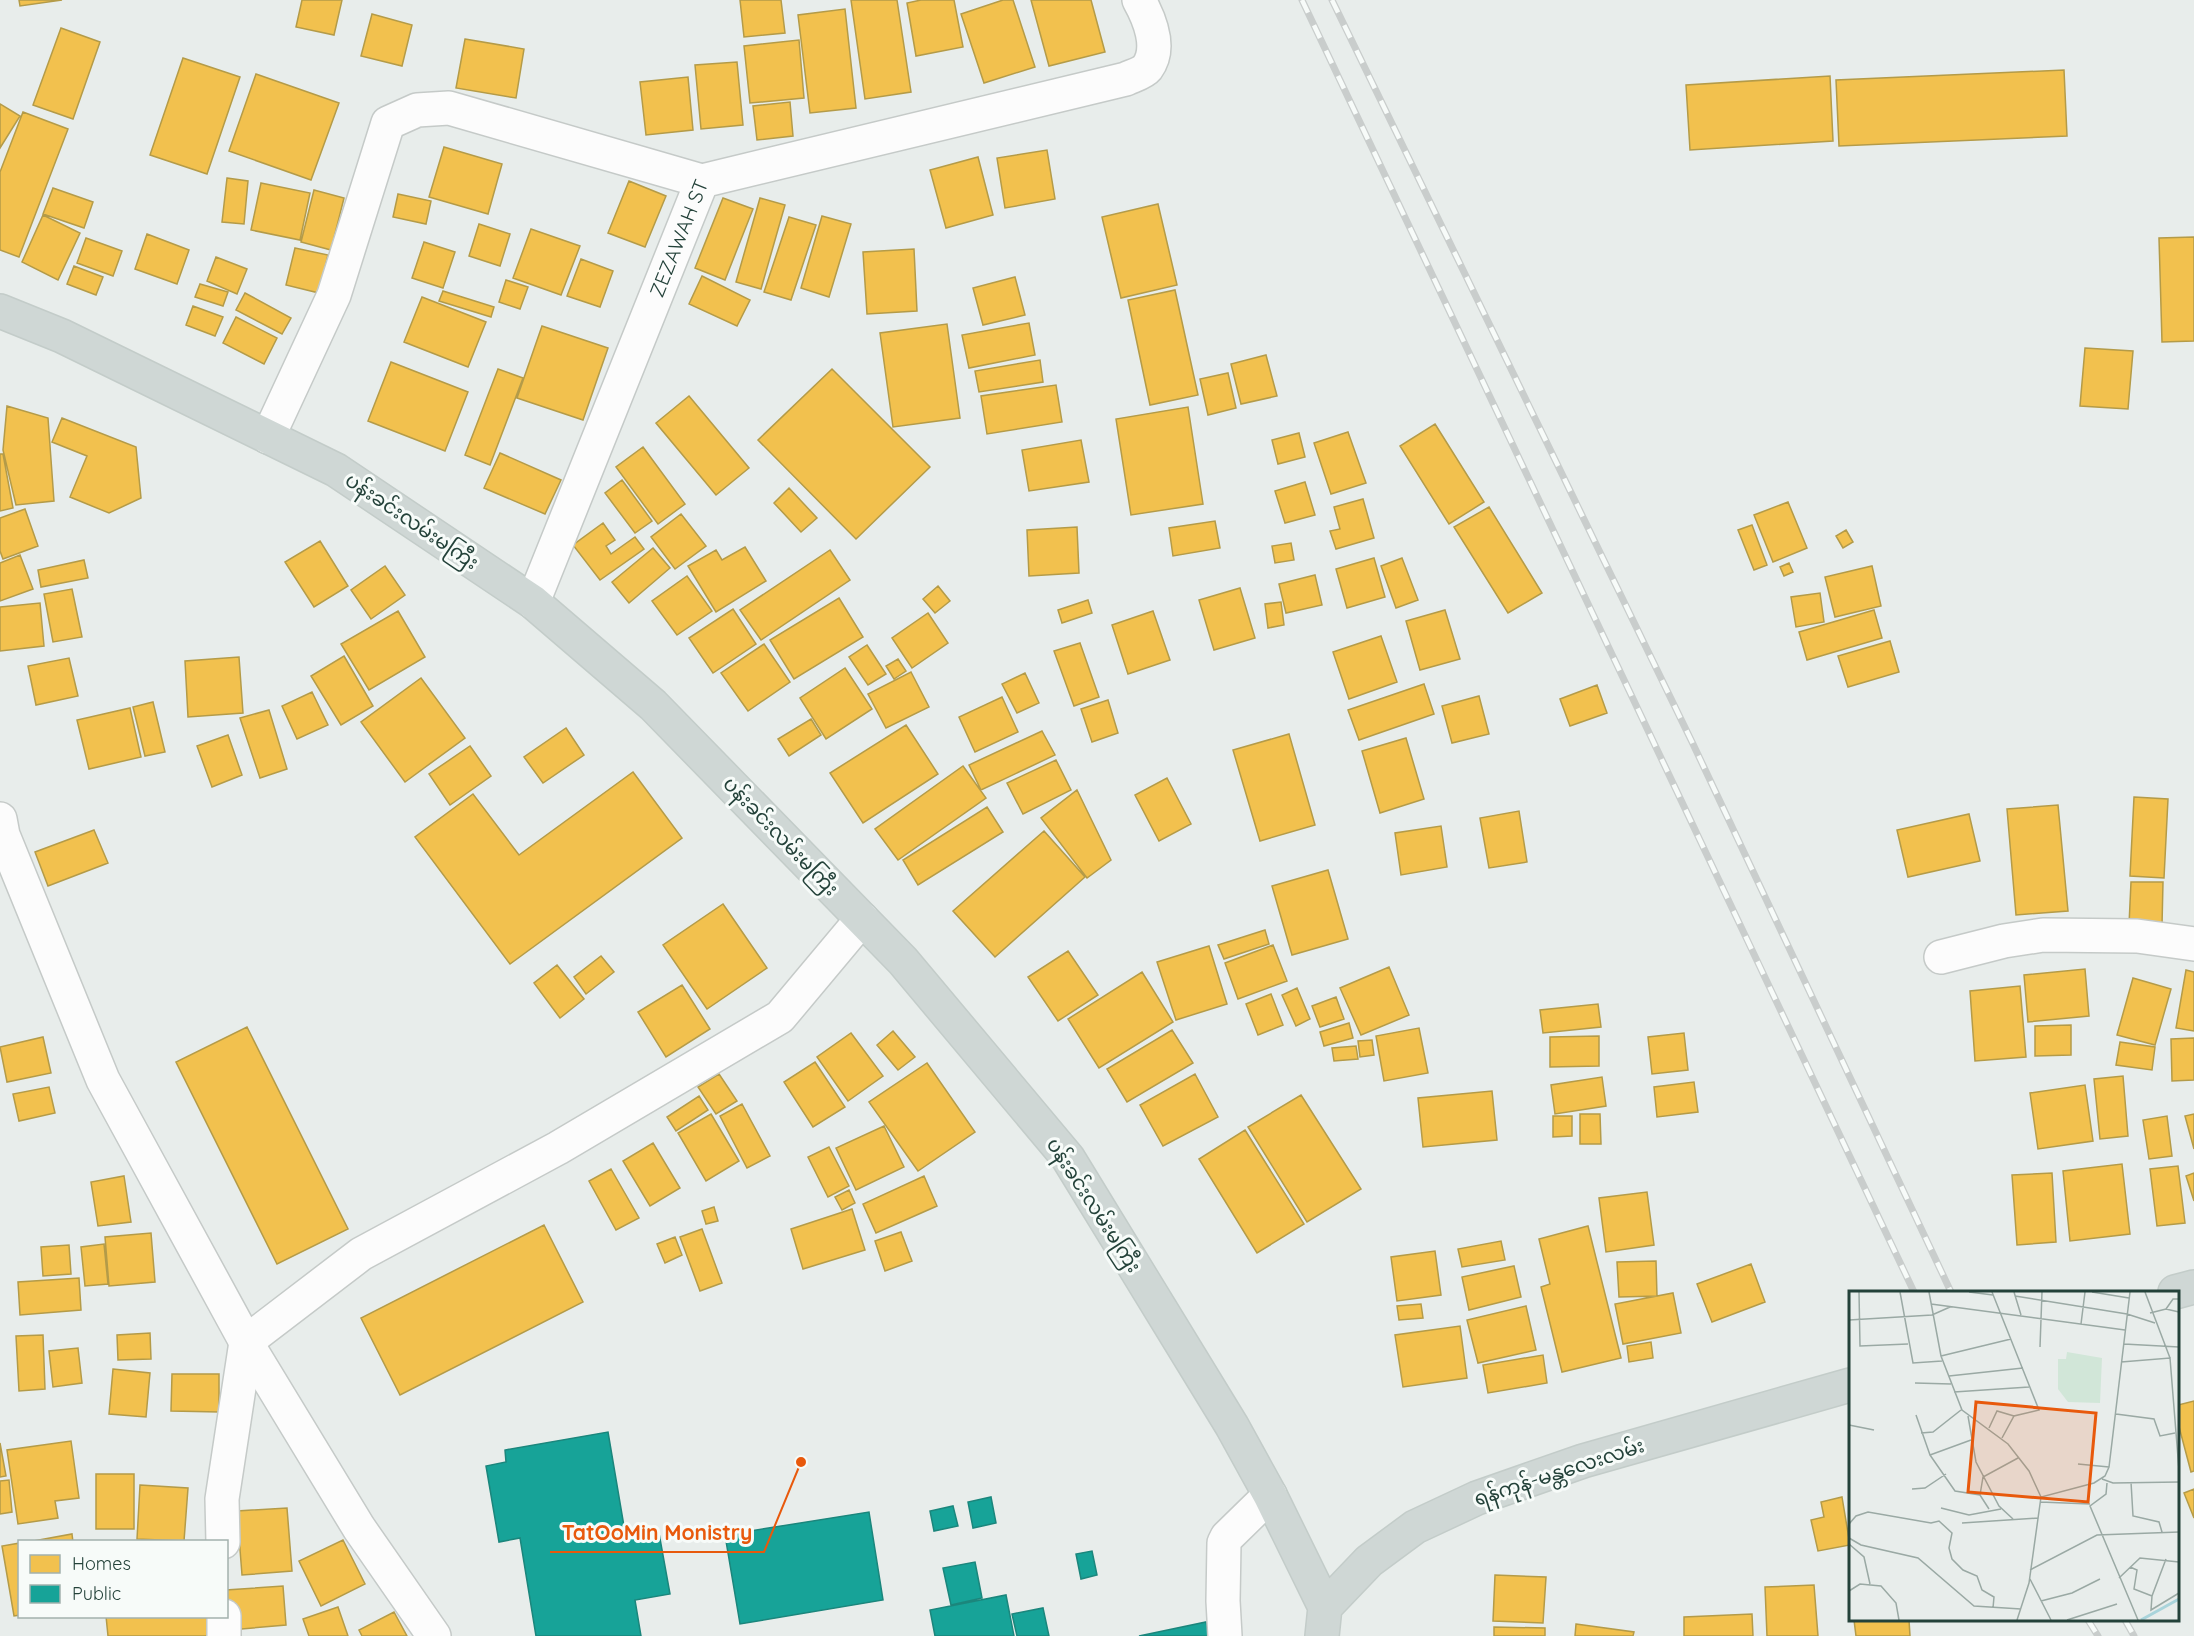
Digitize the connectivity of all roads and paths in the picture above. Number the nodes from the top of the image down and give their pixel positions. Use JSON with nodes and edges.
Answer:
{"nodes":[{"id":1,"x":1140,"y":0,"type":"edge"},
{"id":2,"x":702,"y":181,"type":"junction"},
{"id":3,"x":0,"y":311,"type":"edge"},
{"id":4,"x":268,"y":436,"type":"junction"},
{"id":5,"x":533,"y":602,"type":"junction"},
{"id":6,"x":0,"y":819,"type":"edge"},
{"id":7,"x":862,"y":919,"type":"junction"},
{"id":8,"x":2194,"y":944,"type":"edge"},
{"id":9,"x":1941,"y":957,"type":"dead end"},
{"id":10,"x":2194,"y":1287,"type":"edge"},
{"id":11,"x":2179,"y":1292,"type":"edge"},
{"id":12,"x":246,"y":1342,"type":"junction"},
{"id":13,"x":1849,"y":1386,"type":"edge"},
{"id":14,"x":1270,"y":1495,"type":"junction"},
{"id":15,"x":223,"y":1540,"type":"edge"},
{"id":16,"x":224,"y":1618,"type":"edge"},
{"id":17,"x":1323,"y":1622,"type":"edge"},
{"id":18,"x":224,"y":1636,"type":"edge"},
{"id":19,"x":434,"y":1636,"type":"edge"},
{"id":20,"x":1225,"y":1636,"type":"edge"}],
"edges":[{"from":1,"to":2,"type":"street","name":"ZEZAWAH ST"},
{"from":2,"to":4,"type":"street"},
{"from":2,"to":5,"type":"street","name":"ZEZAWAH ST"},
{"from":3,"to":4,"type":"main road","name":"ပန်းခင်းလမ်းမကြီး"},
{"from":4,"to":5,"type":"main road","name":"ပန်းခင်းလမ်းမကြီး"},
{"from":5,"to":7,"type":"main road","name":"ပန်းခင်းလမ်းမကြီး"},
{"from":6,"to":12,"type":"street"},
{"from":7,"to":12,"type":"street"},
{"from":7,"to":14,"type":"main road","name":"ပန်းခင်းလမ်းမကြီး"},
{"from":8,"to":9,"type":"street"},
{"from":10,"to":11,"type":"main road"},
{"from":12,"to":15,"type":"street"},
{"from":12,"to":19,"type":"street"},
{"from":13,"to":17,"type":"main road","name":"ရန်ကုန်-မန္တလေးလမ်း"},
{"from":14,"to":17,"type":"main road","name":"ပန်းခင်းလမ်းမကြီး"},
{"from":14,"to":20,"type":"street"},
{"from":16,"to":18,"type":"street"}]}
